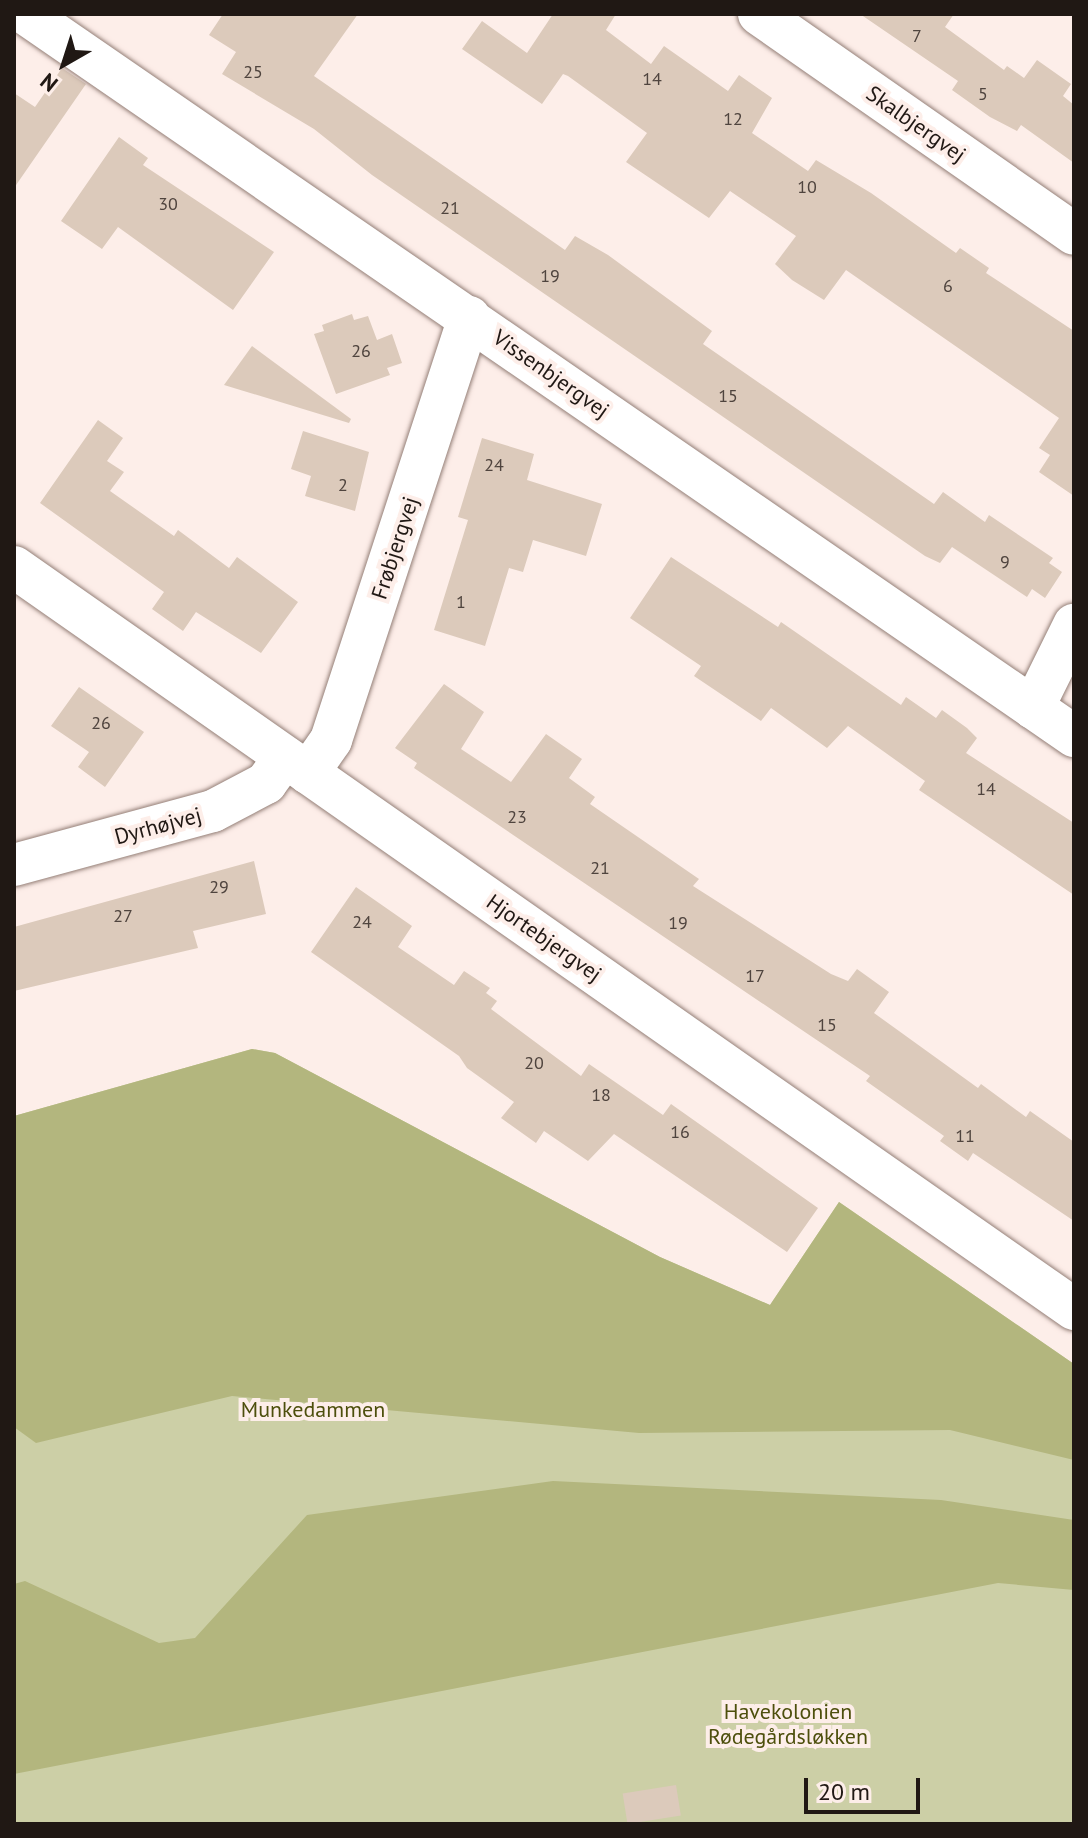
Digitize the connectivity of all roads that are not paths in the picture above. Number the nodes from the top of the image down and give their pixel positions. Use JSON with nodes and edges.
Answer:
{"nodes":[{"id":1,"x":759,"y":14,"type":"edge"},
{"id":2,"x":49,"y":21,"type":"edge"},
{"id":3,"x":1074,"y":234,"type":"edge"},
{"id":4,"x":469,"y":317,"type":"junction"},
{"id":5,"x":14,"y":567,"type":"edge"},
{"id":6,"x":1074,"y":625,"type":"edge"},
{"id":7,"x":1033,"y":708,"type":"junction"},
{"id":8,"x":1074,"y":736,"type":"edge"},
{"id":9,"x":296,"y":765,"type":"junction"},
{"id":10,"x":14,"y":865,"type":"edge"},
{"id":11,"x":1074,"y":1309,"type":"edge"}],
"edges":[{"from":1,"to":3,"type":"street","name":"Skalbjergvej"},
{"from":2,"to":4,"type":"street","name":"Vissenbjergvej"},
{"from":4,"to":7,"type":"street","name":"Vissenbjergvej"},
{"from":4,"to":9,"type":"street","name":"Frøbjergvej"},
{"from":5,"to":9,"type":"street","name":"Hjortebjergvej"},
{"from":6,"to":7,"type":"street"},
{"from":7,"to":8,"type":"street","name":"Vissenbjergvej"},
{"from":9,"to":10,"type":"street","name":"Dyrhøjvej"},
{"from":9,"to":11,"type":"street","name":"Hjortebjergvej"}]}
